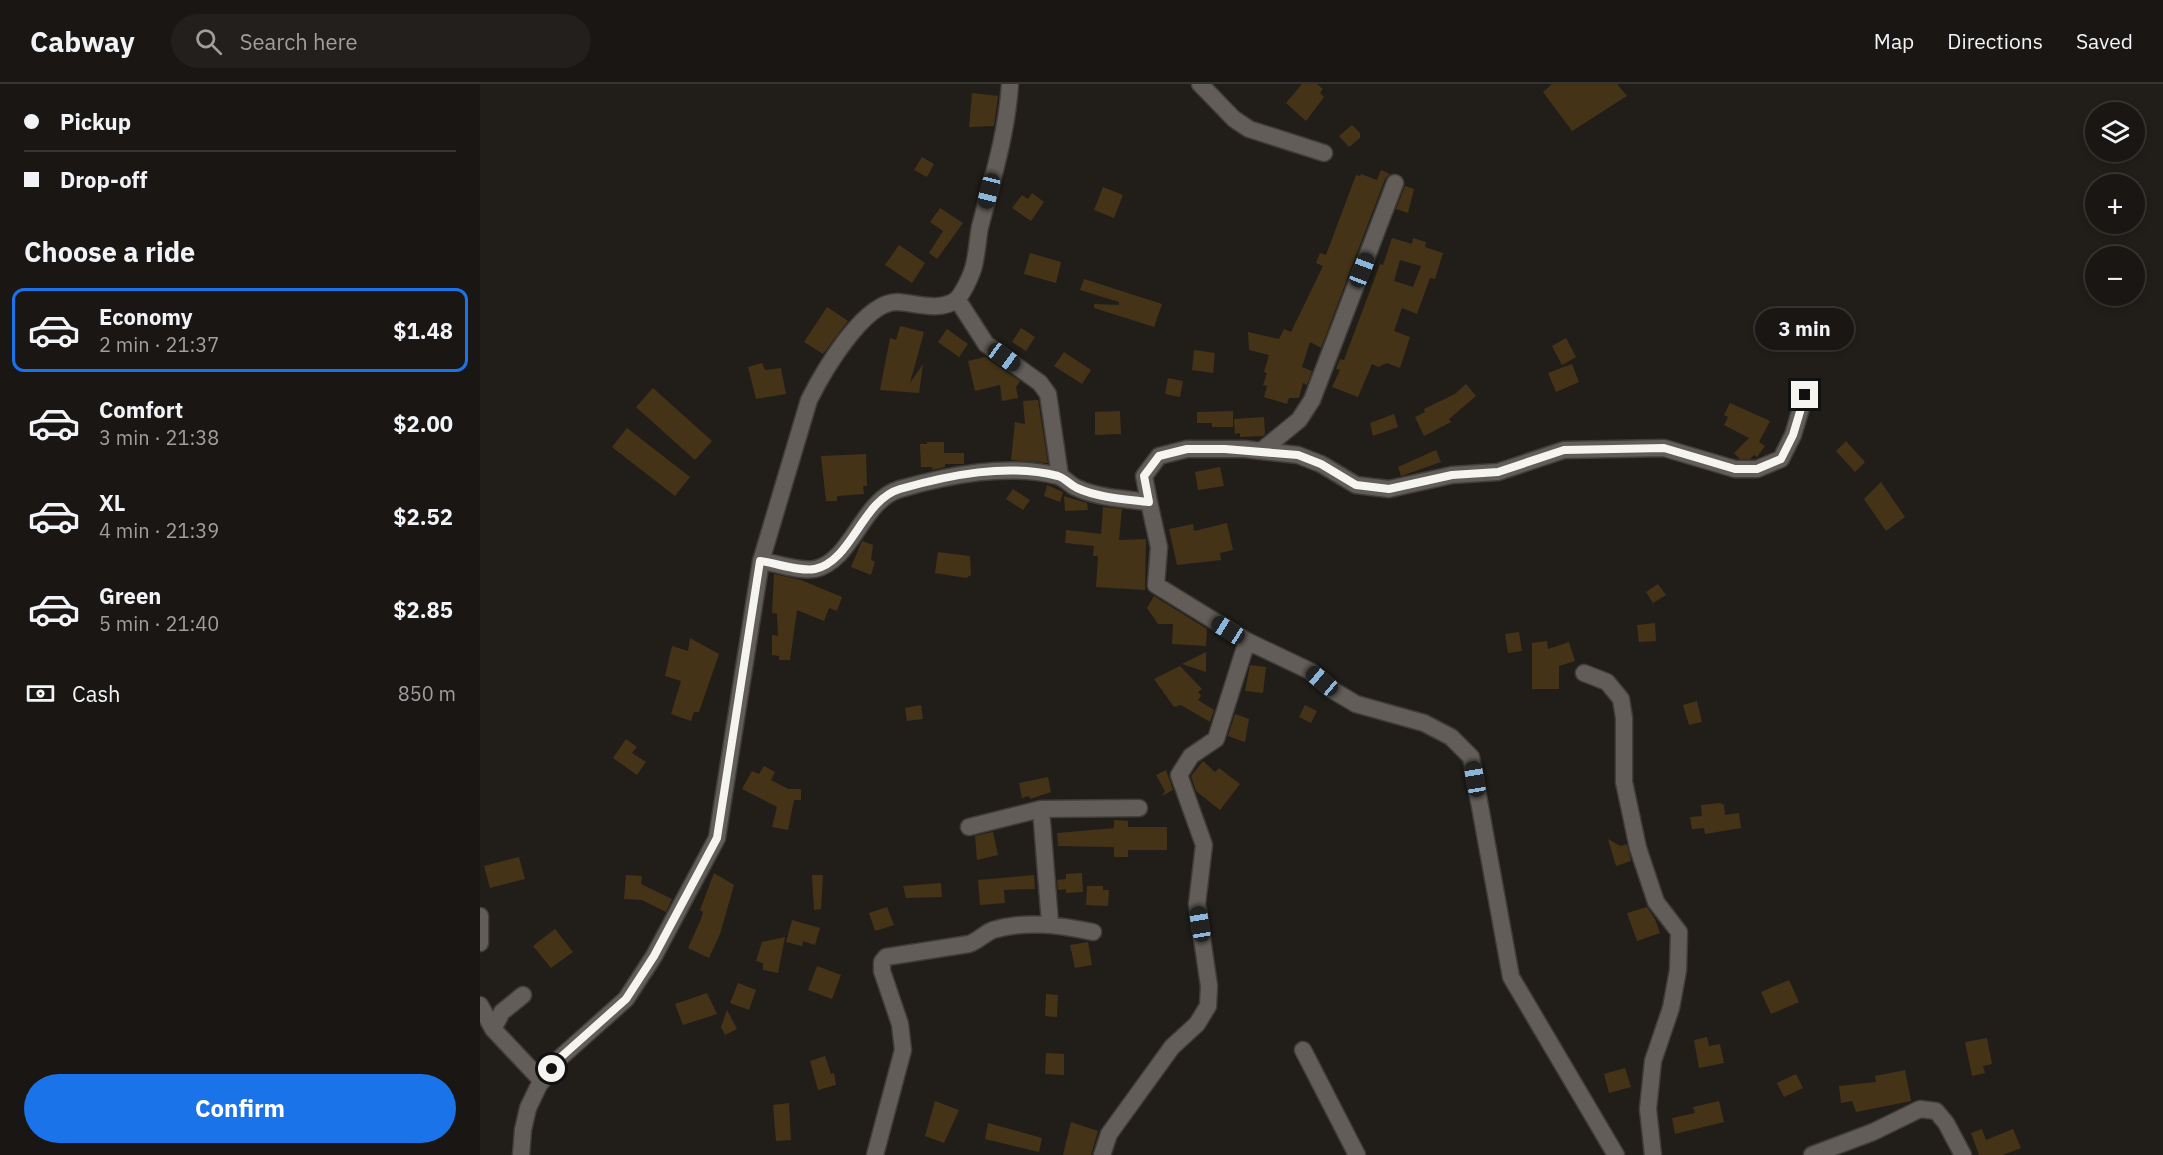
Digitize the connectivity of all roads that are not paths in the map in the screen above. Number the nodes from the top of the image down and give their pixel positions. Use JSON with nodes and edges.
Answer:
{"nodes":[{"id":1,"x":1010,"y":84,"type":"edge"},
{"id":2,"x":1200,"y":84,"type":"edge"},
{"id":3,"x":1324,"y":153,"type":"dead end"},
{"id":4,"x":1395,"y":183,"type":"dead end"},
{"id":5,"x":957,"y":299,"type":"junction"},
{"id":6,"x":1805,"y":395,"type":"dead end"},
{"id":7,"x":1262,"y":451,"type":"junction"},
{"id":8,"x":1060,"y":476,"type":"junction"},
{"id":9,"x":1149,"y":502,"type":"junction"},
{"id":10,"x":760,"y":561,"type":"junction"},
{"id":11,"x":1247,"y":641,"type":"junction"},
{"id":12,"x":1584,"y":673,"type":"dead end"},
{"id":13,"x":1139,"y":808,"type":"dead end"},
{"id":14,"x":1041,"y":809,"type":"junction"},
{"id":15,"x":969,"y":827,"type":"dead end"},
{"id":16,"x":480,"y":916,"type":"edge"},
{"id":17,"x":1050,"y":923,"type":"junction"},
{"id":18,"x":1093,"y":932,"type":"dead end"},
{"id":19,"x":480,"y":943,"type":"edge"},
{"id":20,"x":523,"y":995,"type":"dead end"},
{"id":21,"x":480,"y":1005,"type":"edge"},
{"id":22,"x":493,"y":1029,"type":"junction"},
{"id":23,"x":1303,"y":1050,"type":"dead end"},
{"id":24,"x":542,"y":1081,"type":"junction"},
{"id":25,"x":521,"y":1155,"type":"edge"},
{"id":26,"x":875,"y":1155,"type":"edge"},
{"id":27,"x":1102,"y":1155,"type":"edge"},
{"id":28,"x":1357,"y":1155,"type":"edge"},
{"id":29,"x":1616,"y":1155,"type":"edge"},
{"id":30,"x":1653,"y":1155,"type":"edge"},
{"id":31,"x":1812,"y":1155,"type":"edge"},
{"id":32,"x":1963,"y":1155,"type":"edge"}],
"edges":[{"from":1,"to":5,"type":"street"},
{"from":2,"to":3,"type":"street"},
{"from":4,"to":7,"type":"street"},
{"from":5,"to":8,"type":"street"},
{"from":5,"to":10,"type":"street"},
{"from":6,"to":7,"type":"street"},
{"from":7,"to":9,"type":"street"},
{"from":8,"to":9,"type":"street"},
{"from":8,"to":10,"type":"street"},
{"from":9,"to":11,"type":"street"},
{"from":10,"to":24,"type":"street"},
{"from":11,"to":27,"type":"street"},
{"from":11,"to":29,"type":"street"},
{"from":12,"to":30,"type":"street"},
{"from":13,"to":14,"type":"street"},
{"from":14,"to":15,"type":"street"},
{"from":14,"to":17,"type":"street"},
{"from":16,"to":19,"type":"street"},
{"from":17,"to":18,"type":"street"},
{"from":17,"to":26,"type":"street"},
{"from":20,"to":22,"type":"street"},
{"from":21,"to":22,"type":"street"},
{"from":22,"to":24,"type":"street"},
{"from":23,"to":28,"type":"street"},
{"from":24,"to":25,"type":"street"},
{"from":31,"to":32,"type":"street"}]}
